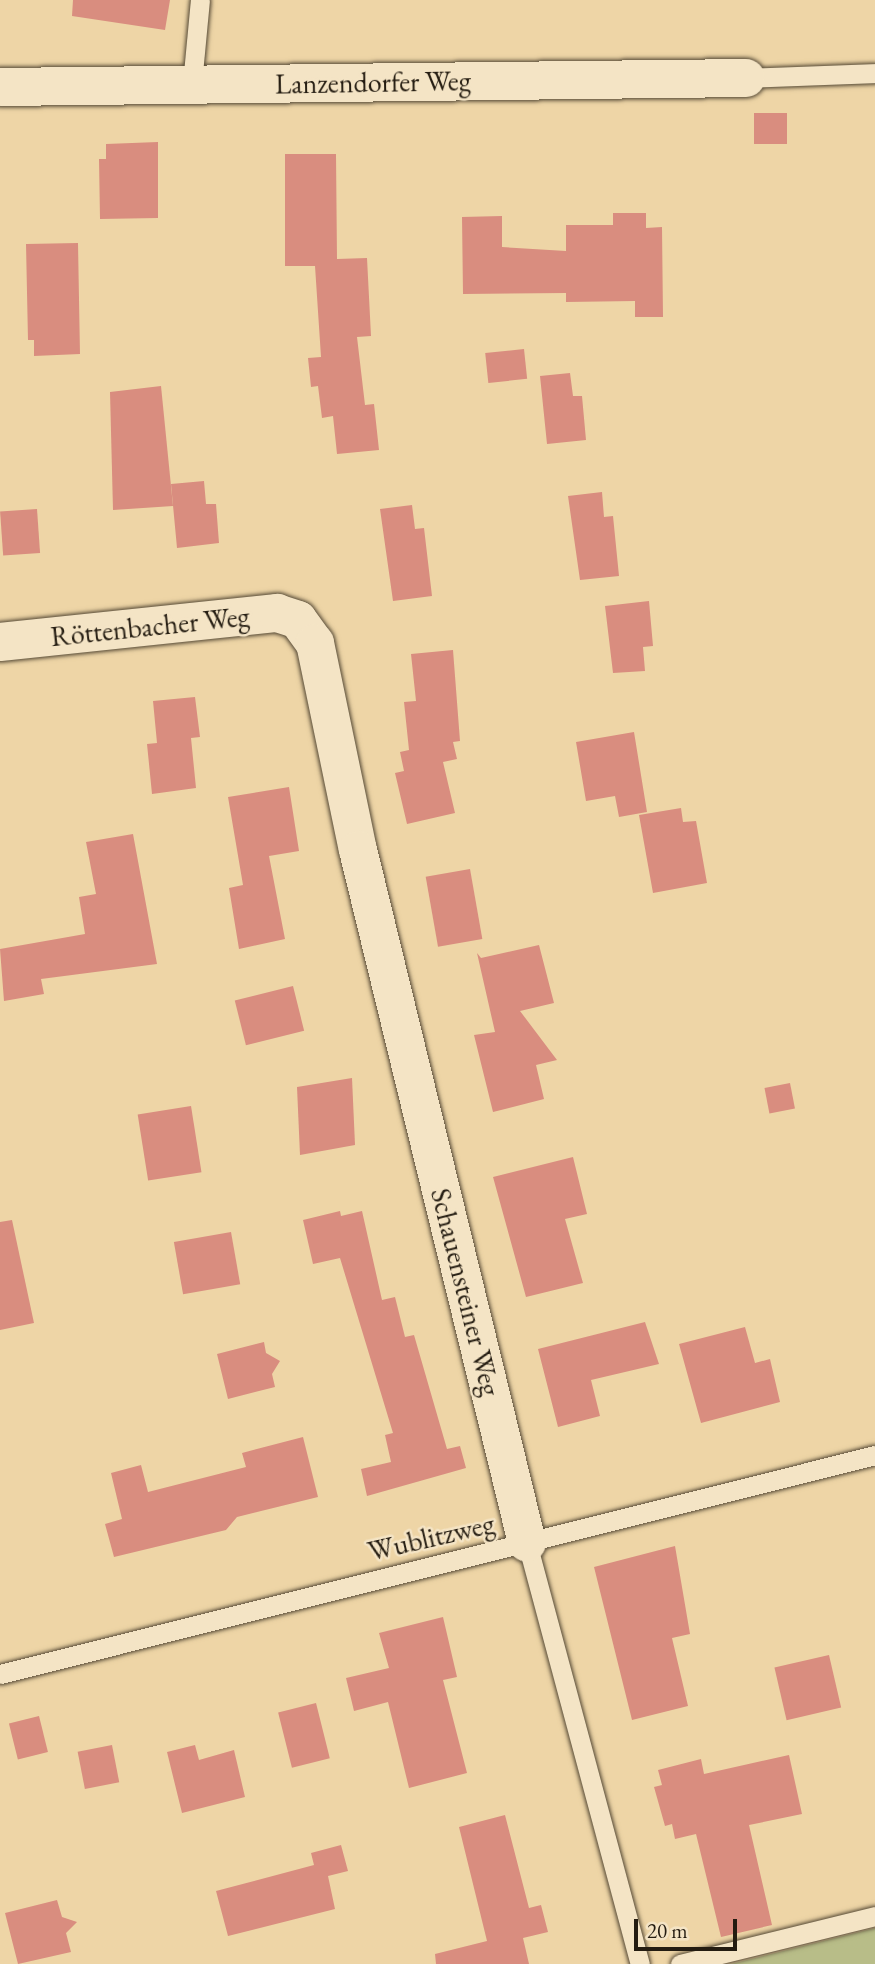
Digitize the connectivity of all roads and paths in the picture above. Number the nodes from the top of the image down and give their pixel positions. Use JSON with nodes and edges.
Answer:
{"nodes":[{"id":1,"x":200,"y":0,"type":"edge"},
{"id":2,"x":875,"y":73,"type":"edge"},
{"id":3,"x":746,"y":78,"type":"joint"},
{"id":4,"x":192,"y":84,"type":"junction"},
{"id":5,"x":0,"y":87,"type":"edge"},
{"id":6,"x":298,"y":620,"type":"joint"},
{"id":7,"x":0,"y":642,"type":"edge"},
{"id":8,"x":875,"y":1455,"type":"edge"},
{"id":9,"x":527,"y":1543,"type":"junction"},
{"id":10,"x":0,"y":1674,"type":"edge"},
{"id":11,"x":875,"y":1916,"type":"edge"},
{"id":12,"x":640,"y":1964,"type":"edge"},
{"id":13,"x":680,"y":1964,"type":"edge"}],
"edges":[{"from":1,"to":4,"type":"lane"},
{"from":2,"to":3,"type":"lane"},
{"from":3,"to":4,"type":"street","name":"Lanzendorfer Weg"},
{"from":4,"to":5,"type":"street","name":"Lanzendorfer Weg"},
{"from":6,"to":7,"type":"street","name":"Röttenbacher Weg"},
{"from":6,"to":9,"type":"street","name":"Schauensteiner Weg"},
{"from":8,"to":9,"type":"lane","name":"Wublitzweg"},
{"from":9,"to":10,"type":"lane","name":"Wublitzweg"},
{"from":9,"to":12,"type":"lane","name":"Schauensteiner Weg"},
{"from":11,"to":13,"type":"lane"}]}
